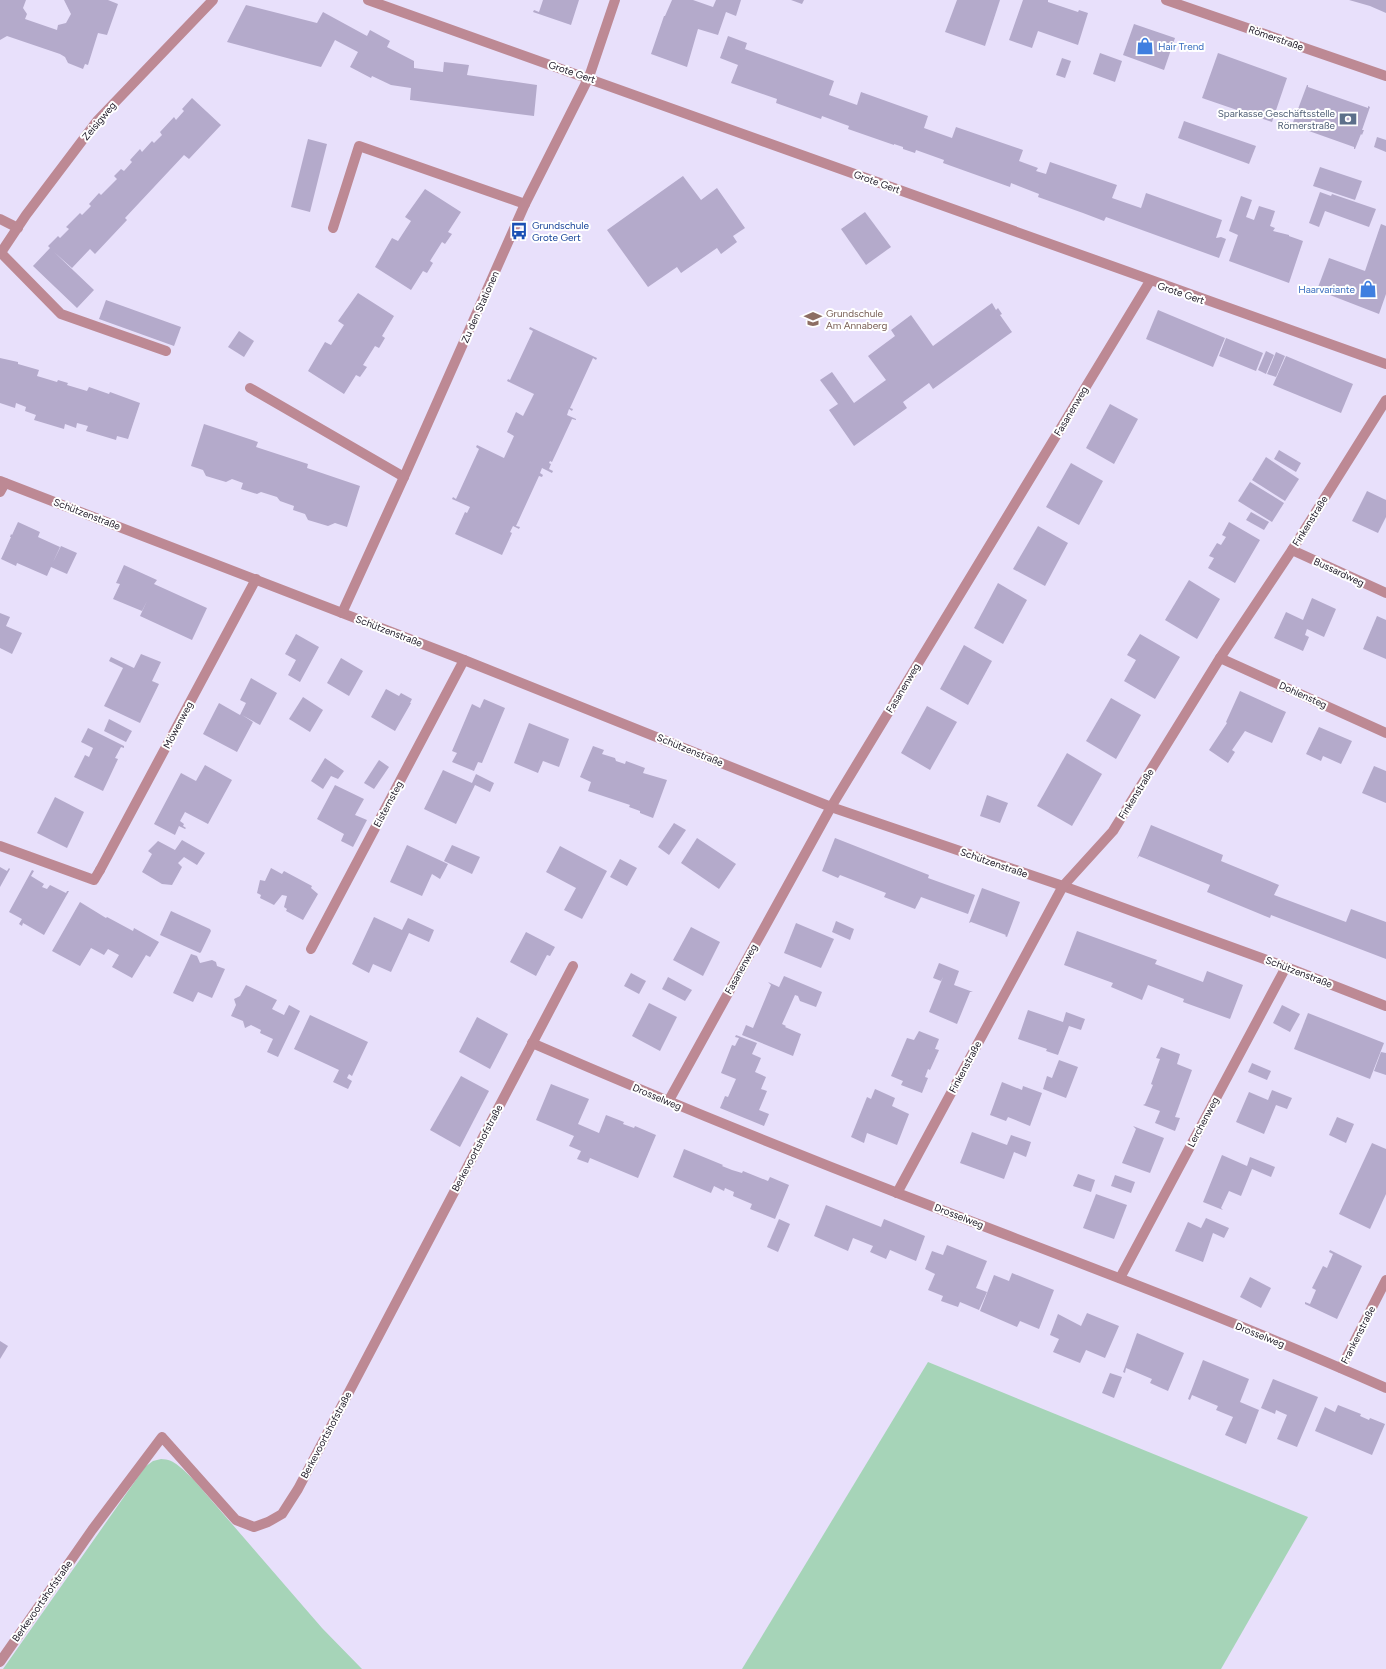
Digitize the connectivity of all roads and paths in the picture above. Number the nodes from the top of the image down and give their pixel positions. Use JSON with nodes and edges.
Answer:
{"nodes":[{"id":1,"x":212,"y":0,"type":"edge"},
{"id":2,"x":368,"y":0,"type":"edge"},
{"id":3,"x":615,"y":0,"type":"edge"},
{"id":4,"x":1166,"y":0,"type":"edge"},
{"id":5,"x":1386,"y":76,"type":"edge"},
{"id":6,"x":589,"y":77,"type":"junction"},
{"id":7,"x":525,"y":204,"type":"junction"},
{"id":8,"x":0,"y":219,"type":"edge"},
{"id":9,"x":18,"y":228,"type":"junction"},
{"id":10,"x":333,"y":228,"type":"dead end"},
{"id":11,"x":0,"y":254,"type":"edge"},
{"id":12,"x":1150,"y":282,"type":"junction"},
{"id":13,"x":166,"y":351,"type":"dead end"},
{"id":14,"x":1386,"y":364,"type":"edge"},
{"id":15,"x":250,"y":388,"type":"dead end"},
{"id":16,"x":1386,"y":400,"type":"edge"},
{"id":17,"x":404,"y":477,"type":"junction"},
{"id":18,"x":2,"y":482,"type":"edge"},
{"id":19,"x":0,"y":492,"type":"edge"},
{"id":20,"x":1292,"y":550,"type":"junction"},
{"id":21,"x":256,"y":579,"type":"junction"},
{"id":22,"x":1386,"y":593,"type":"edge"},
{"id":23,"x":342,"y":613,"type":"junction"},
{"id":24,"x":1220,"y":658,"type":"junction"},
{"id":25,"x":464,"y":660,"type":"junction"},
{"id":26,"x":1386,"y":733,"type":"edge"},
{"id":27,"x":831,"y":807,"type":"junction"},
{"id":28,"x":0,"y":846,"type":"edge"},
{"id":29,"x":1063,"y":886,"type":"junction"},
{"id":30,"x":311,"y":949,"type":"dead end"},
{"id":31,"x":573,"y":966,"type":"dead end"},
{"id":32,"x":1286,"y":967,"type":"junction"},
{"id":33,"x":1386,"y":1006,"type":"edge"},
{"id":34,"x":532,"y":1043,"type":"junction"},
{"id":35,"x":668,"y":1102,"type":"junction"},
{"id":36,"x":897,"y":1193,"type":"junction"},
{"id":37,"x":1120,"y":1278,"type":"junction"},
{"id":38,"x":1386,"y":1280,"type":"edge"},
{"id":39,"x":1341,"y":1368,"type":"junction"},
{"id":40,"x":1386,"y":1388,"type":"edge"},
{"id":41,"x":0,"y":1662,"type":"edge"}],
"edges":[{"from":1,"to":9,"type":"street","name":"Zeisigweg"},
{"from":2,"to":6,"type":"street","name":"Grote Gert"},
{"from":3,"to":6,"type":"street","name":"Zu den Stationen"},
{"from":4,"to":5,"type":"street","name":"Römerstraße"},
{"from":6,"to":7,"type":"street","name":"Zu den Stationen"},
{"from":6,"to":12,"type":"street","name":"Grote Gert"},
{"from":7,"to":10,"type":"street"},
{"from":7,"to":17,"type":"street","name":"Zu den Stationen"},
{"from":8,"to":9,"type":"street"},
{"from":9,"to":11,"type":"street","name":"Zeisigweg"},
{"from":11,"to":13,"type":"street"},
{"from":12,"to":14,"type":"street","name":"Grote Gert"},
{"from":12,"to":27,"type":"street","name":"Fasanenweg"},
{"from":15,"to":17,"type":"street"},
{"from":16,"to":20,"type":"street","name":"Finkenstraße"},
{"from":17,"to":23,"type":"street","name":"Zu den Stationen"},
{"from":18,"to":19,"type":"street"},
{"from":18,"to":21,"type":"street","name":"Schützenstraße"},
{"from":20,"to":22,"type":"street","name":"Bussardweg"},
{"from":20,"to":24,"type":"street","name":"Finkenstraße"},
{"from":21,"to":23,"type":"street","name":"Schützenstraße"},
{"from":21,"to":28,"type":"street","name":"Möwenweg"},
{"from":23,"to":25,"type":"street","name":"Schützenstraße"},
{"from":24,"to":26,"type":"street","name":"Dohlensteg"},
{"from":24,"to":29,"type":"street","name":"Finkenstraße"},
{"from":25,"to":27,"type":"street","name":"Schützenstraße"},
{"from":25,"to":30,"type":"street","name":"Elsternsteg"},
{"from":27,"to":29,"type":"street","name":"Schützenstraße"},
{"from":27,"to":35,"type":"street","name":"Fasanenweg"},
{"from":29,"to":32,"type":"street","name":"Schützenstraße"},
{"from":29,"to":36,"type":"street","name":"Finkenstraße"},
{"from":31,"to":34,"type":"street","name":"Berkevoortshofstraße"},
{"from":32,"to":33,"type":"street","name":"Schützenstraße"},
{"from":32,"to":37,"type":"street","name":"Lerchenweg"},
{"from":34,"to":35,"type":"street","name":"Drosselweg"},
{"from":34,"to":41,"type":"street","name":"Berkevoortshofstraße"},
{"from":35,"to":36,"type":"street","name":"Drosselweg"},
{"from":36,"to":37,"type":"street","name":"Drosselweg"},
{"from":37,"to":39,"type":"street","name":"Drosselweg"},
{"from":38,"to":39,"type":"street","name":"Frankenstraße"},
{"from":39,"to":40,"type":"street","name":"Drosselweg"}]}
